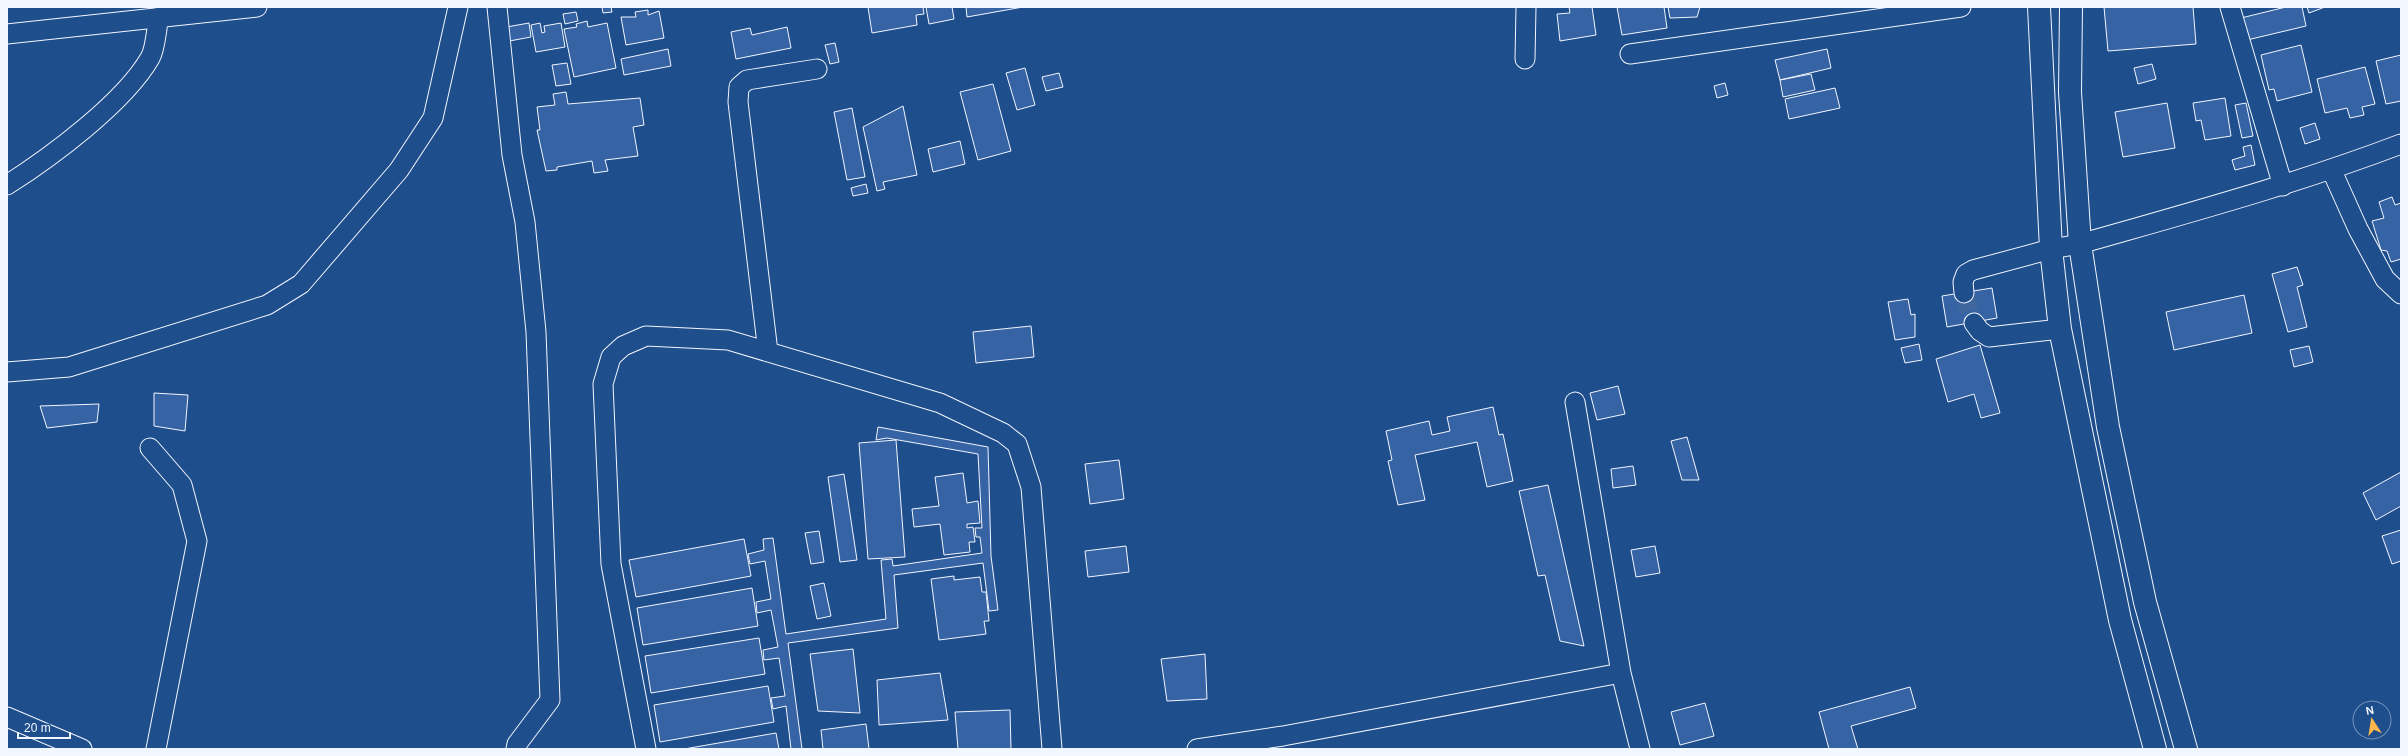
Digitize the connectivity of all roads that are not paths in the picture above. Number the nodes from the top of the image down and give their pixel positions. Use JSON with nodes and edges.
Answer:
{"nodes":[{"id":1,"x":257,"y":7,"type":"edge"},
{"id":2,"x":458,"y":7,"type":"edge"},
{"id":3,"x":497,"y":7,"type":"edge"},
{"id":4,"x":1526,"y":7,"type":"edge"},
{"id":5,"x":1961,"y":7,"type":"edge"},
{"id":6,"x":2039,"y":7,"type":"edge"},
{"id":7,"x":2071,"y":7,"type":"edge"},
{"id":8,"x":2230,"y":7,"type":"edge"},
{"id":9,"x":159,"y":17,"type":"junction"},
{"id":10,"x":7,"y":34,"type":"edge"},
{"id":11,"x":1630,"y":54,"type":"dead end"},
{"id":12,"x":1525,"y":59,"type":"dead end"},
{"id":13,"x":816,"y":69,"type":"dead end"},
{"id":14,"x":2401,"y":144,"type":"edge"},
{"id":15,"x":2332,"y":171,"type":"junction"},
{"id":16,"x":7,"y":185,"type":"edge"},
{"id":17,"x":2283,"y":186,"type":"junction"},
{"id":18,"x":2080,"y":244,"type":"junction"},
{"id":19,"x":2051,"y":249,"type":"junction"},
{"id":20,"x":1964,"y":293,"type":"tunnel mouth"},
{"id":21,"x":2401,"y":294,"type":"edge"},
{"id":22,"x":1974,"y":323,"type":"tunnel mouth"},
{"id":23,"x":2060,"y":329,"type":"junction"},
{"id":24,"x":768,"y":352,"type":"junction"},
{"id":25,"x":7,"y":372,"type":"edge"},
{"id":26,"x":1575,"y":402,"type":"dead end"},
{"id":27,"x":150,"y":448,"type":"dead end"},
{"id":28,"x":1621,"y":673,"type":"junction"},
{"id":29,"x":7,"y":716,"type":"edge"},
{"id":30,"x":1284,"y":743,"type":"edge"},
{"id":31,"x":82,"y":749,"type":"edge"},
{"id":32,"x":156,"y":749,"type":"edge"},
{"id":33,"x":516,"y":749,"type":"edge"},
{"id":34,"x":646,"y":749,"type":"edge"},
{"id":35,"x":1052,"y":749,"type":"edge"},
{"id":36,"x":1197,"y":749,"type":"edge"},
{"id":37,"x":1640,"y":749,"type":"edge"},
{"id":38,"x":2155,"y":749,"type":"edge"},
{"id":39,"x":2186,"y":749,"type":"edge"}],
"edges":[{"from":1,"to":9,"type":"street"},
{"from":2,"to":25,"type":"street"},
{"from":3,"to":33,"type":"street"},
{"from":4,"to":12,"type":"street"},
{"from":5,"to":11,"type":"street"},
{"from":6,"to":19,"type":"main road"},
{"from":7,"to":18,"type":"main road"},
{"from":8,"to":17,"type":"street"},
{"from":9,"to":10,"type":"street"},
{"from":9,"to":16,"type":"street"},
{"from":13,"to":24,"type":"street"},
{"from":14,"to":15,"type":"street"},
{"from":15,"to":17,"type":"street"},
{"from":15,"to":21,"type":"street"},
{"from":17,"to":18,"type":"street"},
{"from":18,"to":19,"type":"street"},
{"from":18,"to":39,"type":"main road"},
{"from":19,"to":20,"type":"street"},
{"from":19,"to":23,"type":"main road"},
{"from":22,"to":23,"type":"street"},
{"from":23,"to":38,"type":"main road"},
{"from":24,"to":34,"type":"street"},
{"from":24,"to":35,"type":"street"},
{"from":26,"to":28,"type":"street"},
{"from":27,"to":32,"type":"street"},
{"from":28,"to":30,"type":"street"},
{"from":28,"to":37,"type":"street"},
{"from":29,"to":31,"type":"street"},
{"from":30,"to":36,"type":"street"}]}
